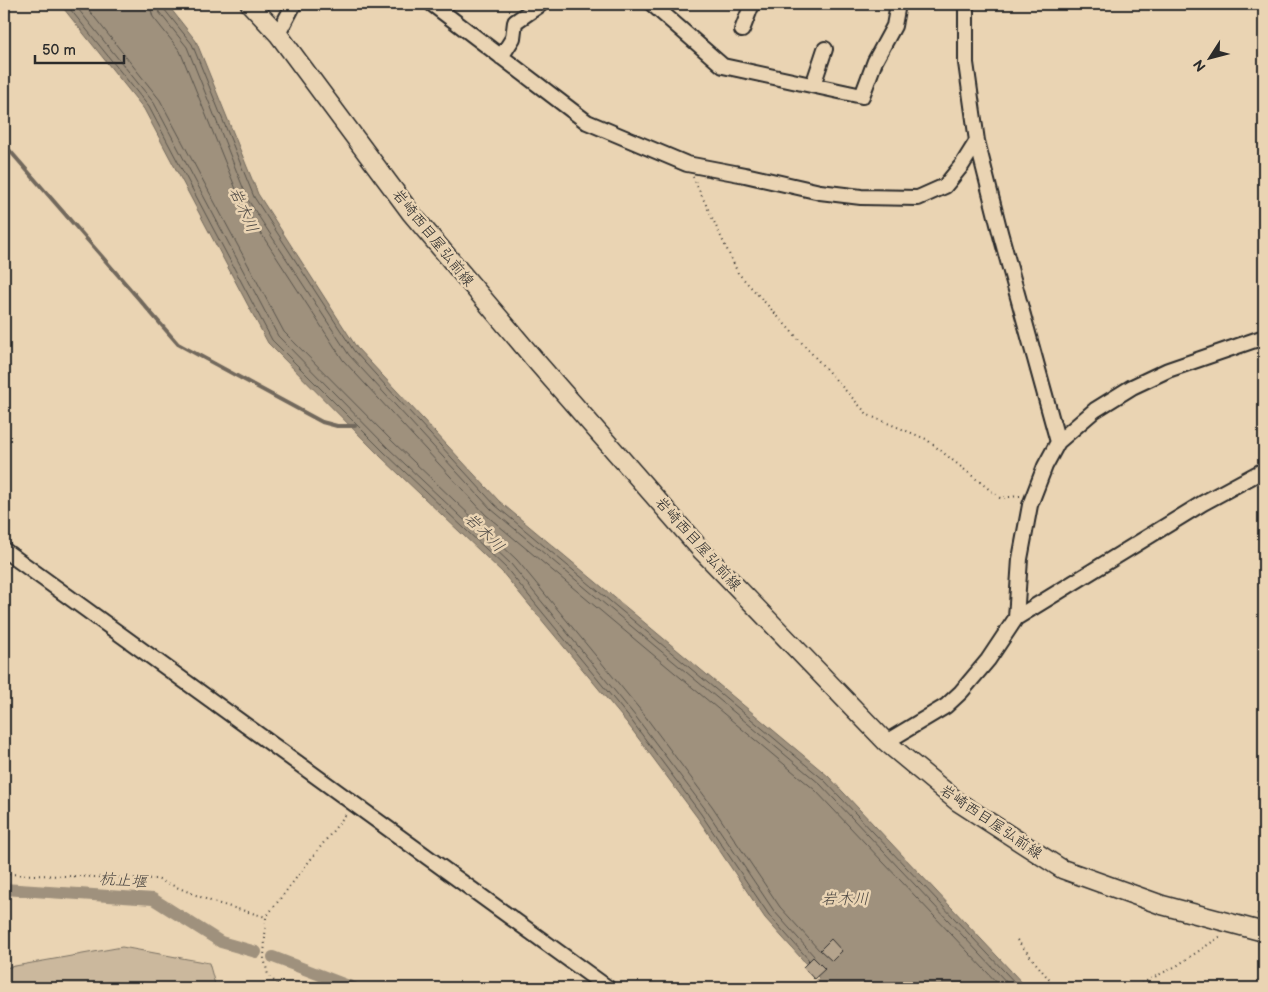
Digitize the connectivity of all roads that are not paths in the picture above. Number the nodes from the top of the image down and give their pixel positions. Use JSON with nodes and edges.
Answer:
{"nodes":[{"id":1,"x":250,"y":4,"type":"edge"},
{"id":2,"x":294,"y":4,"type":"edge"},
{"id":3,"x":432,"y":4,"type":"edge"},
{"id":4,"x":540,"y":4,"type":"edge"},
{"id":5,"x":652,"y":4,"type":"edge"},
{"id":6,"x":752,"y":4,"type":"edge"},
{"id":7,"x":898,"y":4,"type":"edge"},
{"id":8,"x":966,"y":4,"type":"edge"},
{"id":9,"x":742,"y":30,"type":"dead end"},
{"id":10,"x":278,"y":34,"type":"junction"},
{"id":11,"x":825,"y":49,"type":"dead end"},
{"id":12,"x":501,"y":57,"type":"junction"},
{"id":13,"x":814,"y":84,"type":"junction"},
{"id":14,"x":977,"y":141,"type":"junction"},
{"id":15,"x":1264,"y":337,"type":"edge"},
{"id":16,"x":1058,"y":442,"type":"junction"},
{"id":17,"x":1264,"y":470,"type":"edge"},
{"id":18,"x":4,"y":550,"type":"edge"},
{"id":19,"x":1016,"y":618,"type":"junction"},
{"id":20,"x":886,"y":742,"type":"junction"},
{"id":21,"x":1264,"y":932,"type":"edge"},
{"id":22,"x":608,"y":988,"type":"edge"}],
"edges":[{"from":1,"to":10,"type":"main road","name":"岩崎西目屋弘前線"},
{"from":2,"to":10,"type":"street"},
{"from":3,"to":12,"type":"street"},
{"from":4,"to":12,"type":"street"},
{"from":5,"to":13,"type":"street"},
{"from":6,"to":9,"type":"street"},
{"from":7,"to":13,"type":"street"},
{"from":8,"to":14,"type":"street"},
{"from":10,"to":20,"type":"main road","name":"岩崎西目屋弘前線"},
{"from":11,"to":13,"type":"street"},
{"from":12,"to":14,"type":"street"},
{"from":14,"to":16,"type":"street"},
{"from":15,"to":16,"type":"street"},
{"from":16,"to":19,"type":"street"},
{"from":17,"to":19,"type":"street"},
{"from":18,"to":22,"type":"street"},
{"from":19,"to":20,"type":"street"},
{"from":20,"to":21,"type":"main road","name":"岩崎西目屋弘前線"}]}
